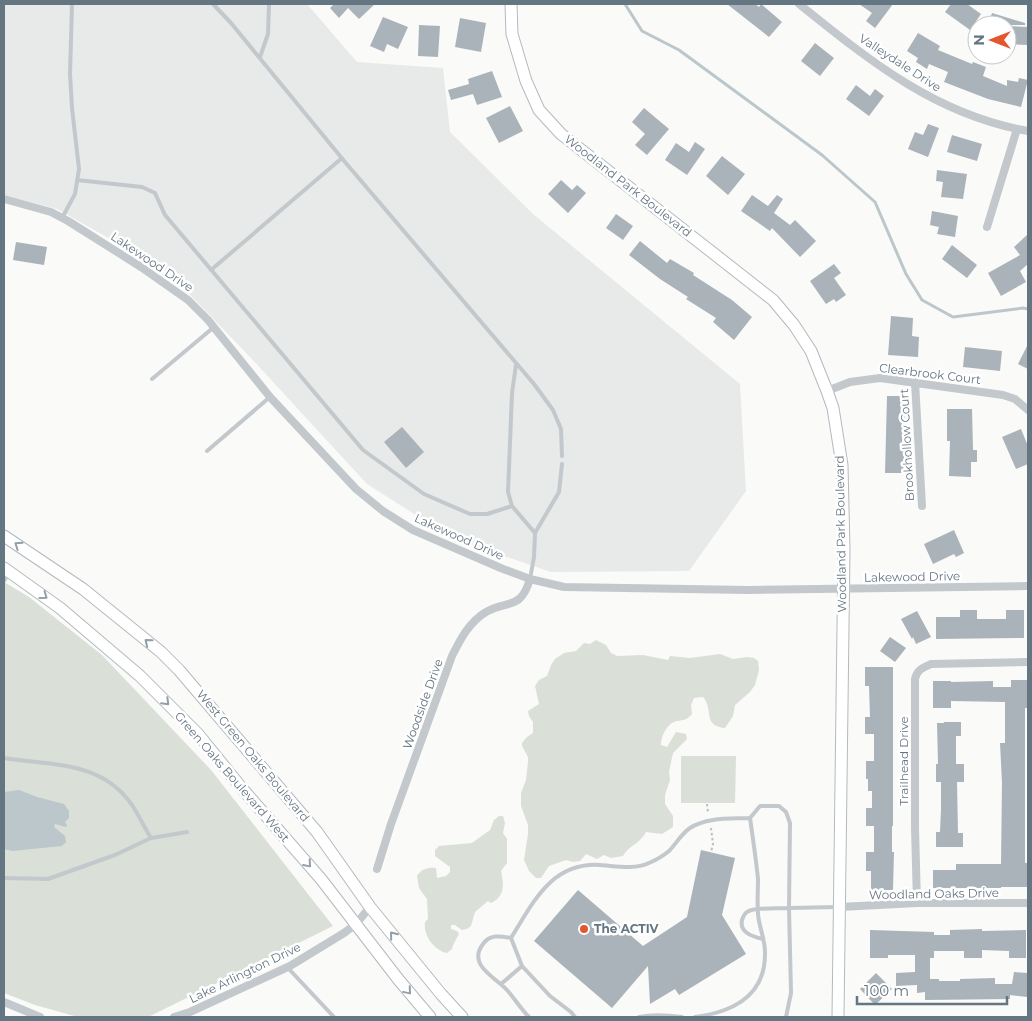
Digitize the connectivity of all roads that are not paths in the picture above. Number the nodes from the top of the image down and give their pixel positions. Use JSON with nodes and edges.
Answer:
{"nodes":[{"id":1,"x":72,"y":4,"type":"edge"},
{"id":2,"x":213,"y":4,"type":"edge"},
{"id":3,"x":269,"y":4,"type":"edge"},
{"id":4,"x":511,"y":4,"type":"edge"},
{"id":5,"x":799,"y":4,"type":"edge"},
{"id":6,"x":260,"y":57,"type":"junction"},
{"id":7,"x":1017,"y":129,"type":"junction"},
{"id":8,"x":1028,"y":131,"type":"edge"},
{"id":9,"x":342,"y":158,"type":"junction"},
{"id":10,"x":77,"y":180,"type":"junction"},
{"id":11,"x":4,"y":198,"type":"edge"},
{"id":12,"x":62,"y":218,"type":"junction"},
{"id":13,"x":987,"y":226,"type":"dead end"},
{"id":14,"x":211,"y":270,"type":"junction"},
{"id":15,"x":214,"y":327,"type":"junction"},
{"id":16,"x":516,"y":365,"type":"junction"},
{"id":17,"x":152,"y":379,"type":"dead end"},
{"id":18,"x":915,"y":382,"type":"junction"},
{"id":19,"x":827,"y":391,"type":"junction"},
{"id":20,"x":270,"y":398,"type":"junction"},
{"id":21,"x":1028,"y":410,"type":"edge"},
{"id":22,"x":207,"y":451,"type":"dead end"},
{"id":23,"x":562,"y":456,"type":"dead end"},
{"id":24,"x":562,"y":464,"type":"dead end"},
{"id":25,"x":512,"y":506,"type":"junction"},
{"id":26,"x":922,"y":506,"type":"dead end"},
{"id":27,"x":535,"y":533,"type":"junction"},
{"id":28,"x":4,"y":536,"type":"edge"},
{"id":29,"x":6,"y":574,"type":"edge"},
{"id":30,"x":530,"y":579,"type":"junction"},
{"id":31,"x":1028,"y":586,"type":"edge"},
{"id":32,"x":843,"y":589,"type":"junction"},
{"id":33,"x":1028,"y":662,"type":"edge"},
{"id":34,"x":4,"y":758,"type":"edge"},
{"id":35,"x":750,"y":818,"type":"junction"},
{"id":36,"x":186,"y":832,"type":"dead end"},
{"id":37,"x":151,"y":838,"type":"junction"},
{"id":38,"x":377,"y":869,"type":"dead end"},
{"id":39,"x":4,"y":878,"type":"edge"},
{"id":40,"x":1028,"y":903,"type":"edge"},
{"id":41,"x":917,"y":904,"type":"junction"},
{"id":42,"x":370,"y":907,"type":"junction"},
{"id":43,"x":840,"y":907,"type":"junction"},
{"id":44,"x":789,"y":908,"type":"junction"},
{"id":45,"x":758,"y":909,"type":"junction"},
{"id":46,"x":356,"y":924,"type":"junction"},
{"id":47,"x":511,"y":938,"type":"junction"},
{"id":48,"x":763,"y":940,"type":"junction"},
{"id":49,"x":522,"y":966,"type":"junction"},
{"id":50,"x":287,"y":967,"type":"junction"},
{"id":51,"x":501,"y":984,"type":"junction"},
{"id":52,"x":4,"y":1002,"type":"edge"},
{"id":53,"x":40,"y":1017,"type":"edge"},
{"id":54,"x":174,"y":1017,"type":"edge"},
{"id":55,"x":334,"y":1017,"type":"edge"},
{"id":56,"x":430,"y":1017,"type":"edge"},
{"id":57,"x":462,"y":1017,"type":"edge"},
{"id":58,"x":529,"y":1017,"type":"edge"},
{"id":59,"x":575,"y":1017,"type":"edge"},
{"id":60,"x":639,"y":1017,"type":"edge"},
{"id":61,"x":682,"y":1017,"type":"edge"},
{"id":62,"x":695,"y":1017,"type":"edge"},
{"id":63,"x":786,"y":1017,"type":"edge"},
{"id":64,"x":838,"y":1017,"type":"edge"}],
"edges":[{"from":1,"to":10,"type":"lane"},
{"from":2,"to":6,"type":"lane"},
{"from":3,"to":6,"type":"lane"},
{"from":4,"to":19,"type":"main road","name":"Woodland Park Boulevard"},
{"from":5,"to":7,"type":"street","name":"Valleydale Drive"},
{"from":6,"to":9,"type":"lane"},
{"from":7,"to":8,"type":"street","name":"Valleydale Drive"},
{"from":7,"to":13,"type":"street"},
{"from":9,"to":14,"type":"lane"},
{"from":9,"to":16,"type":"lane"},
{"from":10,"to":12,"type":"lane"},
{"from":10,"to":14,"type":"lane"},
{"from":11,"to":12,"type":"street","name":"Lakewood Drive"},
{"from":12,"to":15,"type":"street","name":"Lakewood Drive"},
{"from":14,"to":25,"type":"lane"},
{"from":15,"to":17,"type":"lane"},
{"from":15,"to":20,"type":"street","name":"Lakewood Drive"},
{"from":16,"to":23,"type":"lane"},
{"from":16,"to":25,"type":"lane"},
{"from":18,"to":19,"type":"street","name":"Clearbrook Court"},
{"from":18,"to":21,"type":"street","name":"Clearbrook Court"},
{"from":18,"to":26,"type":"street","name":"Brookhollow Court"},
{"from":19,"to":32,"type":"main road","name":"Woodland Park Boulevard"},
{"from":20,"to":22,"type":"lane"},
{"from":20,"to":30,"type":"street","name":"Lakewood Drive"},
{"from":24,"to":27,"type":"lane"},
{"from":25,"to":27,"type":"lane"},
{"from":27,"to":30,"type":"lane"},
{"from":42,"to":28,"type":"main road","name":"West Green Oaks Boulevard","one_way":true},
{"from":29,"to":46,"type":"main road","name":"Green Oaks Boulevard West","one_way":true},
{"from":30,"to":32,"type":"street","name":"Lakewood Drive"},
{"from":30,"to":38,"type":"street","name":"Woodside Drive"},
{"from":31,"to":32,"type":"street","name":"Lakewood Drive"},
{"from":32,"to":43,"type":"main road","name":"Woodland Park Boulevard"},
{"from":33,"to":41,"type":"street","name":"Trailhead Drive"},
{"from":34,"to":37,"type":"lane"},
{"from":35,"to":44,"type":"lane"},
{"from":35,"to":45,"type":"lane"},
{"from":35,"to":47,"type":"lane"},
{"from":36,"to":37,"type":"lane"},
{"from":37,"to":39,"type":"lane"},
{"from":40,"to":41,"type":"street","name":"Woodland Oaks Drive"},
{"from":41,"to":43,"type":"street","name":"Woodland Oaks Drive"},
{"from":42,"to":46,"type":"street","name":"Lake Arlington Drive"},
{"from":57,"to":42,"type":"main road","name":"West Green Oaks Boulevard","one_way":true},
{"from":43,"to":44,"type":"lane"},
{"from":43,"to":64,"type":"main road","name":"Woodland Park Boulevard"},
{"from":44,"to":45,"type":"lane"},
{"from":44,"to":63,"type":"lane"},
{"from":45,"to":48,"type":"lane"},
{"from":45,"to":48,"type":"lane"},
{"from":46,"to":50,"type":"street","name":"Lake Arlington Drive"},
{"from":46,"to":56,"type":"main road","name":"Green Oaks Boulevard West","one_way":true},
{"from":47,"to":49,"type":"lane"},
{"from":47,"to":51,"type":"lane"},
{"from":48,"to":62,"type":"lane"},
{"from":49,"to":51,"type":"lane"},
{"from":49,"to":59,"type":"lane"},
{"from":50,"to":54,"type":"street","name":"Lake Arlington Drive"},
{"from":50,"to":55,"type":"lane"},
{"from":51,"to":58,"type":"lane"},
{"from":52,"to":53,"type":"street"},
{"from":60,"to":61,"type":"lane"}]}
